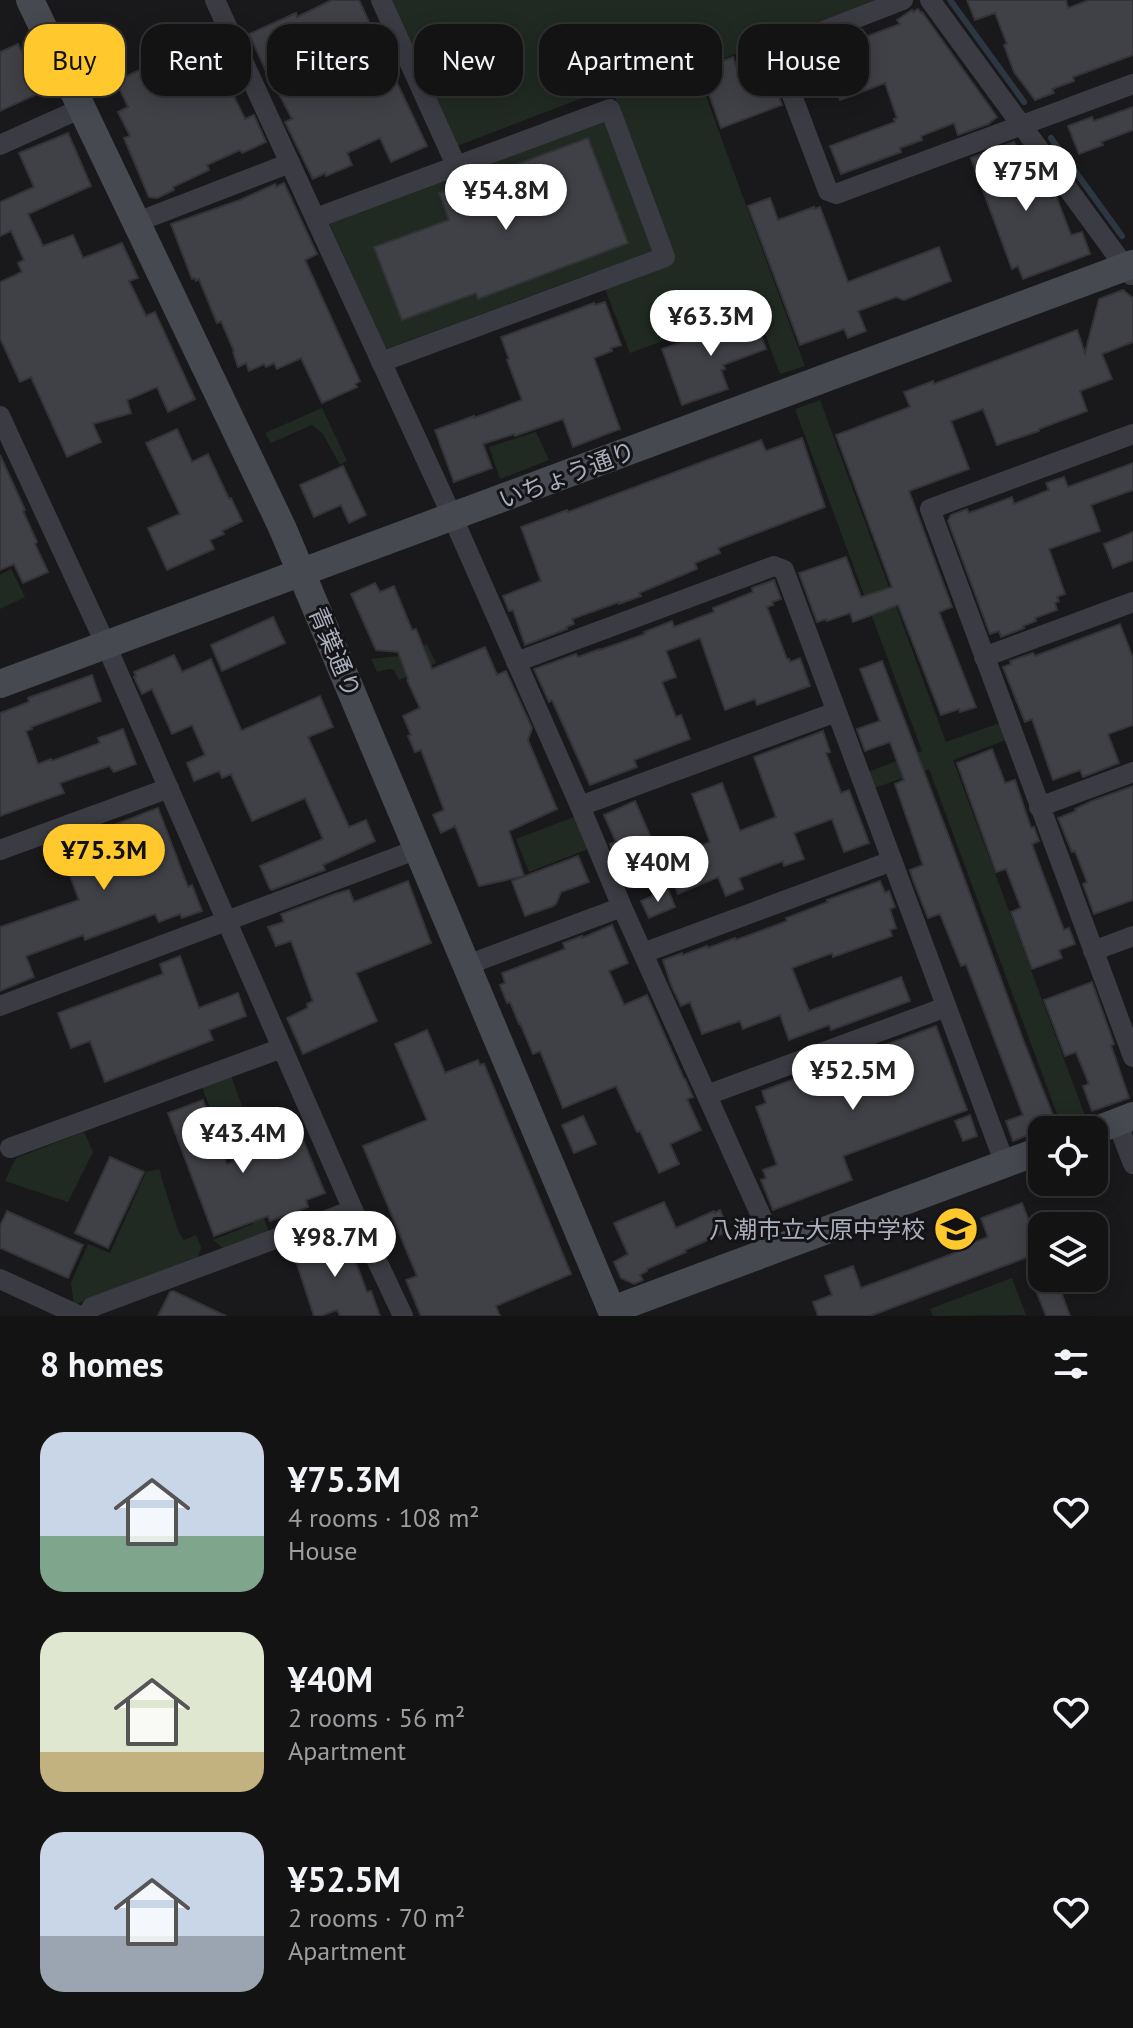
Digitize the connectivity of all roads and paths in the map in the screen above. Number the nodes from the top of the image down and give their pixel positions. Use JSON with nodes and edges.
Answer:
{"nodes":[{"id":1,"x":30,"y":0,"type":"edge"},
{"id":2,"x":215,"y":0,"type":"edge"},
{"id":3,"x":381,"y":0,"type":"edge"},
{"id":4,"x":903,"y":0,"type":"edge"},
{"id":5,"x":930,"y":0,"type":"edge"},
{"id":6,"x":1133,"y":84,"type":"edge"},
{"id":7,"x":82,"y":108,"type":"junction"},
{"id":8,"x":1022,"y":124,"type":"junction"},
{"id":9,"x":0,"y":145,"type":"edge"},
{"id":10,"x":290,"y":163,"type":"junction"},
{"id":11,"x":456,"y":165,"type":"junction"},
{"id":12,"x":316,"y":218,"type":"junction"},
{"id":13,"x":137,"y":222,"type":"junction"},
{"id":14,"x":1130,"y":270,"type":"edge"},
{"id":15,"x":381,"y":362,"type":"junction"},
{"id":16,"x":0,"y":416,"type":"edge"},
{"id":17,"x":1133,"y":434,"type":"edge"},
{"id":18,"x":453,"y":518,"type":"junction"},
{"id":19,"x":302,"y":573,"type":"junction"},
{"id":20,"x":1133,"y":602,"type":"edge"},
{"id":21,"x":106,"y":645,"type":"junction"},
{"id":22,"x":984,"y":657,"type":"junction"},
{"id":23,"x":516,"y":662,"type":"junction"},
{"id":24,"x":0,"y":684,"type":"edge"},
{"id":25,"x":836,"y":712,"type":"junction"},
{"id":26,"x":1133,"y":772,"type":"edge"},
{"id":27,"x":169,"y":788,"type":"junction"},
{"id":28,"x":580,"y":806,"type":"junction"},
{"id":29,"x":1039,"y":807,"type":"junction"},
{"id":30,"x":418,"y":849,"type":"junction"},
{"id":31,"x":0,"y":850,"type":"edge"},
{"id":32,"x":892,"y":861,"type":"junction"},
{"id":33,"x":622,"y":907,"type":"junction"},
{"id":34,"x":226,"y":921,"type":"junction"},
{"id":35,"x":1133,"y":936,"type":"edge"},
{"id":36,"x":1093,"y":951,"type":"junction"},
{"id":37,"x":643,"y":953,"type":"junction"},
{"id":38,"x":467,"y":965,"type":"junction"},
{"id":39,"x":0,"y":1006,"type":"edge"},
{"id":40,"x":946,"y":1007,"type":"junction"},
{"id":41,"x":282,"y":1048,"type":"junction"},
{"id":42,"x":1133,"y":1057,"type":"edge"},
{"id":43,"x":707,"y":1095,"type":"junction"},
{"id":44,"x":1115,"y":1123,"type":"edge"},
{"id":45,"x":3,"y":1152,"type":"edge"},
{"id":46,"x":1028,"y":1155,"type":"edge"},
{"id":47,"x":1005,"y":1164,"type":"junction"},
{"id":48,"x":1133,"y":1164,"type":"edge"},
{"id":49,"x":353,"y":1210,"type":"junction"},
{"id":50,"x":776,"y":1249,"type":"junction"},
{"id":51,"x":0,"y":1279,"type":"edge"},
{"id":52,"x":607,"y":1314,"type":"edge"},
{"id":53,"x":80,"y":1316,"type":"edge"},
{"id":54,"x":87,"y":1316,"type":"edge"},
{"id":55,"x":403,"y":1316,"type":"edge"}],
"edges":[{"from":1,"to":7,"type":"street","name":"青葉通り"},
{"from":2,"to":10,"type":"street"},
{"from":3,"to":11,"type":"street"},
{"from":4,"to":8,"type":"street"},
{"from":5,"to":8,"type":"street"},
{"from":6,"to":8,"type":"street"},
{"from":7,"to":9,"type":"street"},
{"from":7,"to":13,"type":"street","name":"青葉通り"},
{"from":8,"to":14,"type":"street"},
{"from":10,"to":12,"type":"street"},
{"from":10,"to":13,"type":"street"},
{"from":11,"to":12,"type":"street"},
{"from":11,"to":15,"type":"street"},
{"from":12,"to":15,"type":"street"},
{"from":13,"to":19,"type":"street","name":"青葉通り"},
{"from":14,"to":18,"type":"street","name":"いちょう通り"},
{"from":15,"to":18,"type":"street"},
{"from":16,"to":21,"type":"street"},
{"from":17,"to":22,"type":"street"},
{"from":18,"to":19,"type":"street","name":"いちょう通り"},
{"from":18,"to":23,"type":"street"},
{"from":19,"to":21,"type":"street","name":"いちょう通り"},
{"from":19,"to":30,"type":"street","name":"青葉通り"},
{"from":20,"to":22,"type":"street"},
{"from":21,"to":24,"type":"street","name":"いちょう通り"},
{"from":21,"to":27,"type":"street"},
{"from":22,"to":29,"type":"street"},
{"from":23,"to":25,"type":"street"},
{"from":23,"to":28,"type":"street"},
{"from":25,"to":28,"type":"street"},
{"from":25,"to":32,"type":"street"},
{"from":26,"to":29,"type":"street"},
{"from":27,"to":31,"type":"street"},
{"from":27,"to":34,"type":"street"},
{"from":28,"to":33,"type":"street"},
{"from":29,"to":36,"type":"street"},
{"from":30,"to":34,"type":"street"},
{"from":30,"to":38,"type":"street","name":"青葉通り"},
{"from":32,"to":37,"type":"street"},
{"from":32,"to":40,"type":"street"},
{"from":33,"to":37,"type":"street"},
{"from":33,"to":38,"type":"street"},
{"from":34,"to":39,"type":"street"},
{"from":34,"to":41,"type":"street"},
{"from":35,"to":36,"type":"street"},
{"from":36,"to":42,"type":"street"},
{"from":37,"to":43,"type":"street"},
{"from":38,"to":52,"type":"street","name":"青葉通り"},
{"from":40,"to":43,"type":"street"},
{"from":40,"to":47,"type":"street"},
{"from":41,"to":45,"type":"street"},
{"from":41,"to":49,"type":"street"},
{"from":43,"to":50,"type":"street"},
{"from":44,"to":48,"type":"street"},
{"from":46,"to":47,"type":"street"},
{"from":47,"to":50,"type":"street"},
{"from":49,"to":54,"type":"street"},
{"from":49,"to":55,"type":"street"},
{"from":50,"to":52,"type":"street"},
{"from":51,"to":53,"type":"street"}]}
